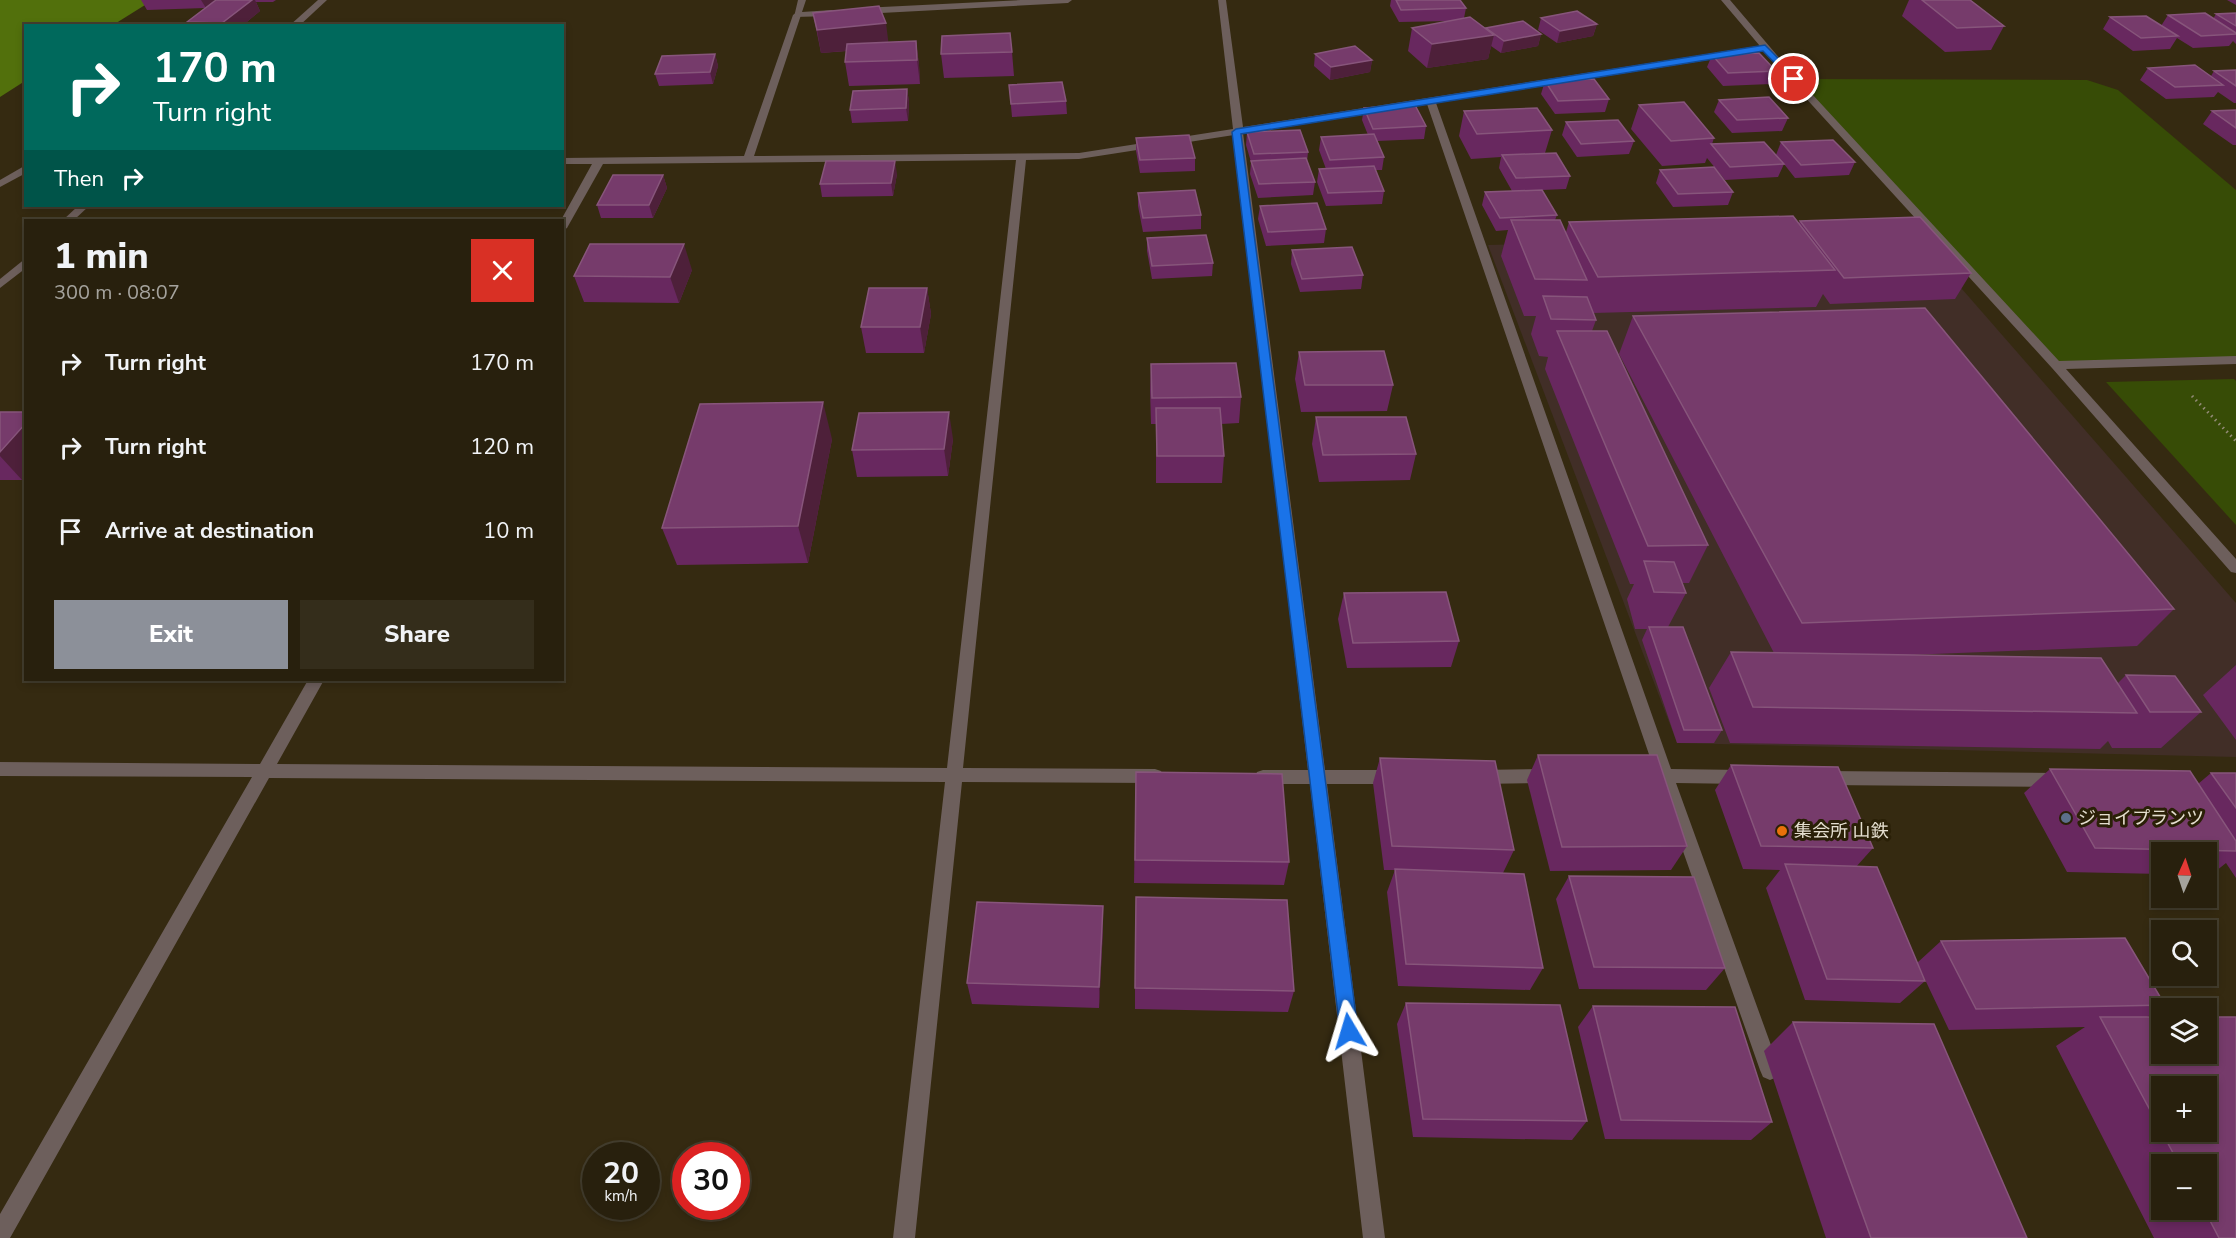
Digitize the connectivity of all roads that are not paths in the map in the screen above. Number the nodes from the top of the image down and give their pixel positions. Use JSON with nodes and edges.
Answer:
{"nodes":[{"id":1,"x":323,"y":0,"type":"edge"},
{"id":2,"x":802,"y":0,"type":"edge"},
{"id":3,"x":1068,"y":0,"type":"edge"},
{"id":4,"x":1222,"y":0,"type":"edge"},
{"id":5,"x":1725,"y":0,"type":"edge"},
{"id":6,"x":854,"y":12,"type":"edge"},
{"id":7,"x":843,"y":13,"type":"edge"},
{"id":8,"x":797,"y":15,"type":"junction"},
{"id":9,"x":295,"y":24,"type":"edge"},
{"id":10,"x":1765,"y":48,"type":"junction"},
{"id":11,"x":1431,"y":101,"type":"junction"},
{"id":12,"x":1236,"y":132,"type":"junction"},
{"id":13,"x":1021,"y":156,"type":"junction"},
{"id":14,"x":748,"y":159,"type":"junction"},
{"id":15,"x":564,"y":161,"type":"edge"},
{"id":16,"x":599,"y":161,"type":"junction"},
{"id":17,"x":24,"y":169,"type":"edge"},
{"id":18,"x":0,"y":184,"type":"edge"},
{"id":19,"x":83,"y":207,"type":"edge"},
{"id":20,"x":69,"y":219,"type":"edge"},
{"id":21,"x":564,"y":224,"type":"edge"},
{"id":22,"x":24,"y":263,"type":"edge"},
{"id":23,"x":0,"y":285,"type":"edge"},
{"id":24,"x":2236,"y":360,"type":"edge"},
{"id":25,"x":2056,"y":365,"type":"junction"},
{"id":26,"x":2236,"y":568,"type":"edge"},
{"id":27,"x":315,"y":681,"type":"edge"},
{"id":28,"x":0,"y":769,"type":"edge"},
{"id":29,"x":266,"y":770,"type":"junction"},
{"id":30,"x":953,"y":776,"type":"junction"},
{"id":31,"x":1177,"y":776,"type":"edge"},
{"id":32,"x":1569,"y":776,"type":"edge"},
{"id":33,"x":1629,"y":776,"type":"edge"},
{"id":34,"x":1665,"y":776,"type":"junction"},
{"id":35,"x":1248,"y":777,"type":"edge"},
{"id":36,"x":1318,"y":777,"type":"junction"},
{"id":37,"x":1414,"y":777,"type":"edge"},
{"id":38,"x":1462,"y":777,"type":"edge"},
{"id":39,"x":1760,"y":777,"type":"edge"},
{"id":40,"x":1808,"y":778,"type":"edge"},
{"id":41,"x":2069,"y":780,"type":"edge"},
{"id":42,"x":1775,"y":1084,"type":"dead end"},
{"id":43,"x":0,"y":1235,"type":"edge"},
{"id":44,"x":904,"y":1238,"type":"edge"},
{"id":45,"x":1374,"y":1238,"type":"edge"}],
"edges":[{"from":1,"to":9,"type":"street"},
{"from":2,"to":8,"type":"street"},
{"from":3,"to":6,"type":"street"},
{"from":4,"to":12,"type":"street"},
{"from":5,"to":10,"type":"street"},
{"from":7,"to":8,"type":"street"},
{"from":8,"to":14,"type":"street"},
{"from":10,"to":11,"type":"street"},
{"from":10,"to":25,"type":"street"},
{"from":11,"to":12,"type":"street"},
{"from":11,"to":34,"type":"street"},
{"from":12,"to":13,"type":"street"},
{"from":12,"to":36,"type":"street"},
{"from":13,"to":14,"type":"street"},
{"from":13,"to":30,"type":"street"},
{"from":14,"to":16,"type":"street"},
{"from":15,"to":16,"type":"street"},
{"from":16,"to":21,"type":"street"},
{"from":17,"to":18,"type":"street"},
{"from":19,"to":20,"type":"street"},
{"from":22,"to":23,"type":"street"},
{"from":24,"to":25,"type":"street"},
{"from":25,"to":26,"type":"street"},
{"from":27,"to":29,"type":"street"},
{"from":28,"to":29,"type":"street"},
{"from":29,"to":30,"type":"street"},
{"from":29,"to":43,"type":"street"},
{"from":30,"to":31,"type":"street"},
{"from":30,"to":44,"type":"street"},
{"from":32,"to":38,"type":"street"},
{"from":33,"to":34,"type":"street"},
{"from":34,"to":39,"type":"street"},
{"from":34,"to":42,"type":"street"},
{"from":35,"to":36,"type":"street"},
{"from":36,"to":37,"type":"street"},
{"from":36,"to":45,"type":"street"},
{"from":40,"to":41,"type":"street"}]}
